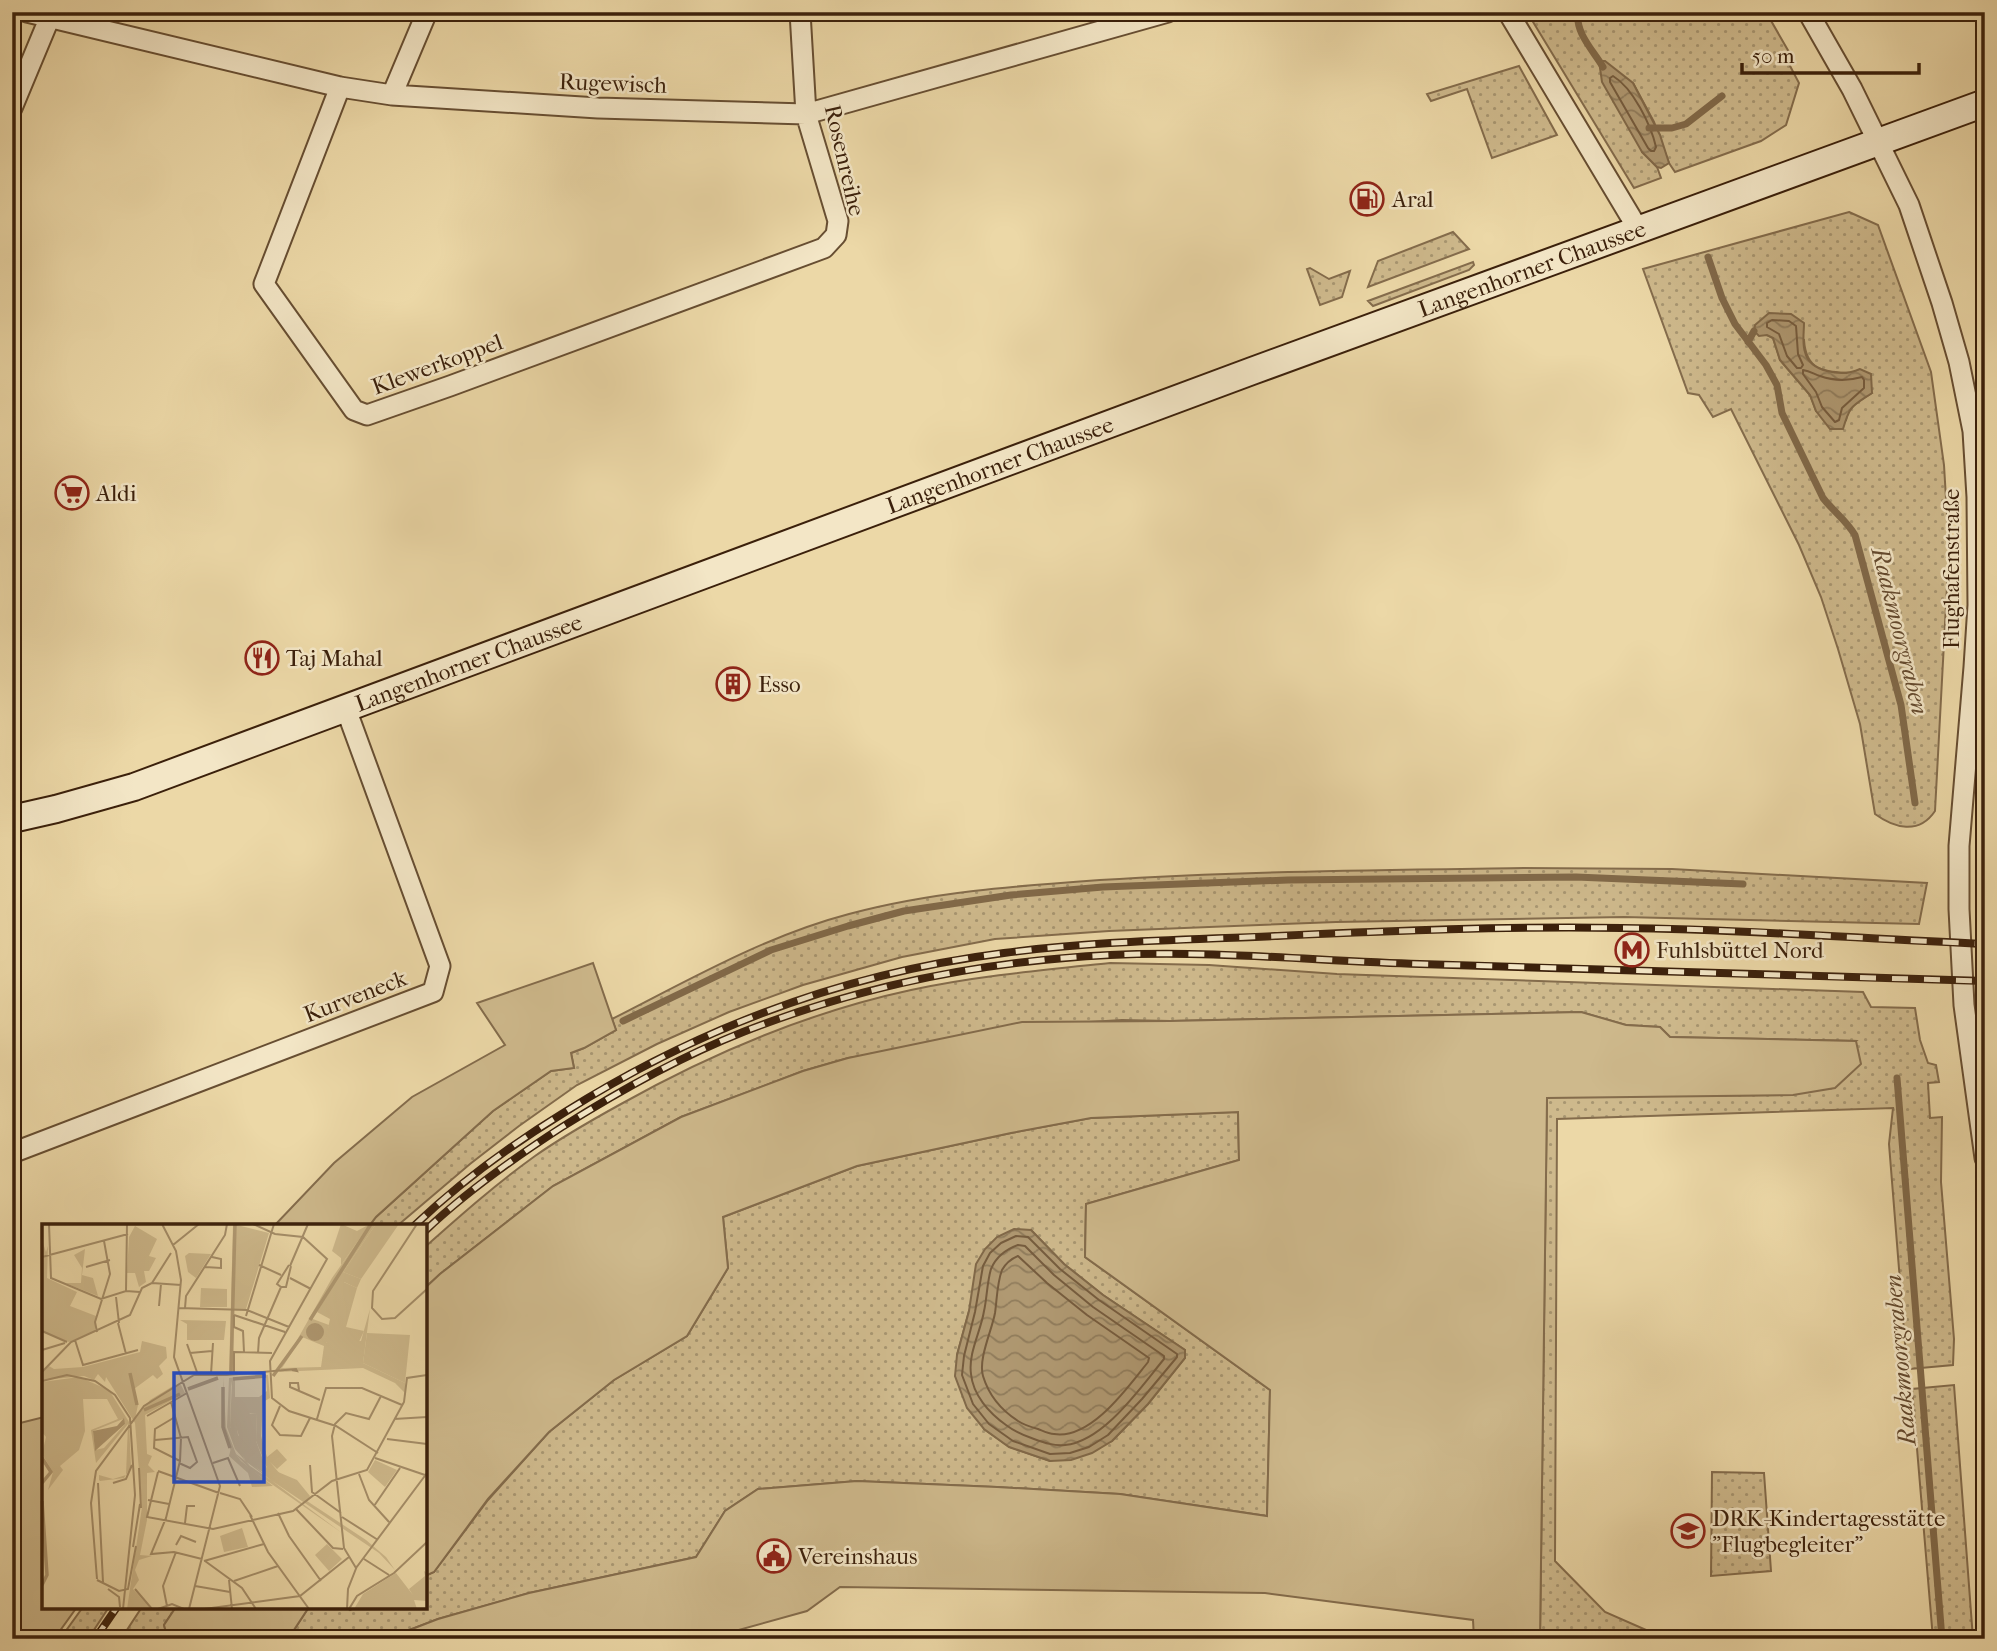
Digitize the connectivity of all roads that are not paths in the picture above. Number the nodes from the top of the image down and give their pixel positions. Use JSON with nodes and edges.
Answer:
{"nodes":[{"id":1,"x":27,"y":12,"type":"edge"},
{"id":2,"x":427,"y":12,"type":"edge"},
{"id":3,"x":800,"y":12,"type":"edge"},
{"id":4,"x":1168,"y":12,"type":"edge"},
{"id":5,"x":1508,"y":12,"type":"edge"},
{"id":6,"x":1808,"y":12,"type":"edge"},
{"id":7,"x":51,"y":15,"type":"edge"},
{"id":8,"x":340,"y":87,"type":"junction"},
{"id":9,"x":392,"y":95,"type":"junction"},
{"id":10,"x":1985,"y":103,"type":"edge"},
{"id":11,"x":12,"y":108,"type":"edge"},
{"id":12,"x":806,"y":114,"type":"junction"},
{"id":13,"x":1879,"y":142,"type":"junction"},
{"id":14,"x":1638,"y":229,"type":"junction"},
{"id":15,"x":836,"y":235,"type":"joint"},
{"id":16,"x":1979,"y":429,"type":"edge"},
{"id":17,"x":1980,"y":667,"type":"edge"},
{"id":18,"x":346,"y":709,"type":"junction"},
{"id":19,"x":12,"y":819,"type":"edge"},
{"id":20,"x":1981,"y":1094,"type":"edge"},
{"id":21,"x":12,"y":1153,"type":"edge"},
{"id":22,"x":1985,"y":1158,"type":"edge"}],
"edges":[{"from":1,"to":7,"type":"street","name":"Rugewisch"},
{"from":2,"to":9,"type":"street"},
{"from":3,"to":12,"type":"street","name":"Rosenreihe"},
{"from":4,"to":12,"type":"street","name":"Rugewisch"},
{"from":5,"to":14,"type":"street"},
{"from":6,"to":13,"type":"street","name":"Flughafenstraße"},
{"from":7,"to":8,"type":"street","name":"Rugewisch"},
{"from":7,"to":11,"type":"street"},
{"from":8,"to":9,"type":"street","name":"Rugewisch"},
{"from":8,"to":15,"type":"street","name":"Klewerkoppel"},
{"from":9,"to":12,"type":"street","name":"Rugewisch"},
{"from":10,"to":13,"type":"main road","name":"Langenhorner Chaussee"},
{"from":12,"to":15,"type":"street","name":"Rosenreihe"},
{"from":13,"to":14,"type":"main road","name":"Langenhorner Chaussee"},
{"from":13,"to":16,"type":"street","name":"Flughafenstraße"},
{"from":14,"to":18,"type":"main road","name":"Langenhorner Chaussee"},
{"from":16,"to":17,"type":"street","name":"Flughafenstraße"},
{"from":17,"to":20,"type":"street","name":"Flughafenstraße"},
{"from":18,"to":19,"type":"main road","name":"Langenhorner Chaussee"},
{"from":18,"to":21,"type":"street","name":"Kurveneck"},
{"from":20,"to":22,"type":"street","name":"Flughafenstraße"}]}
